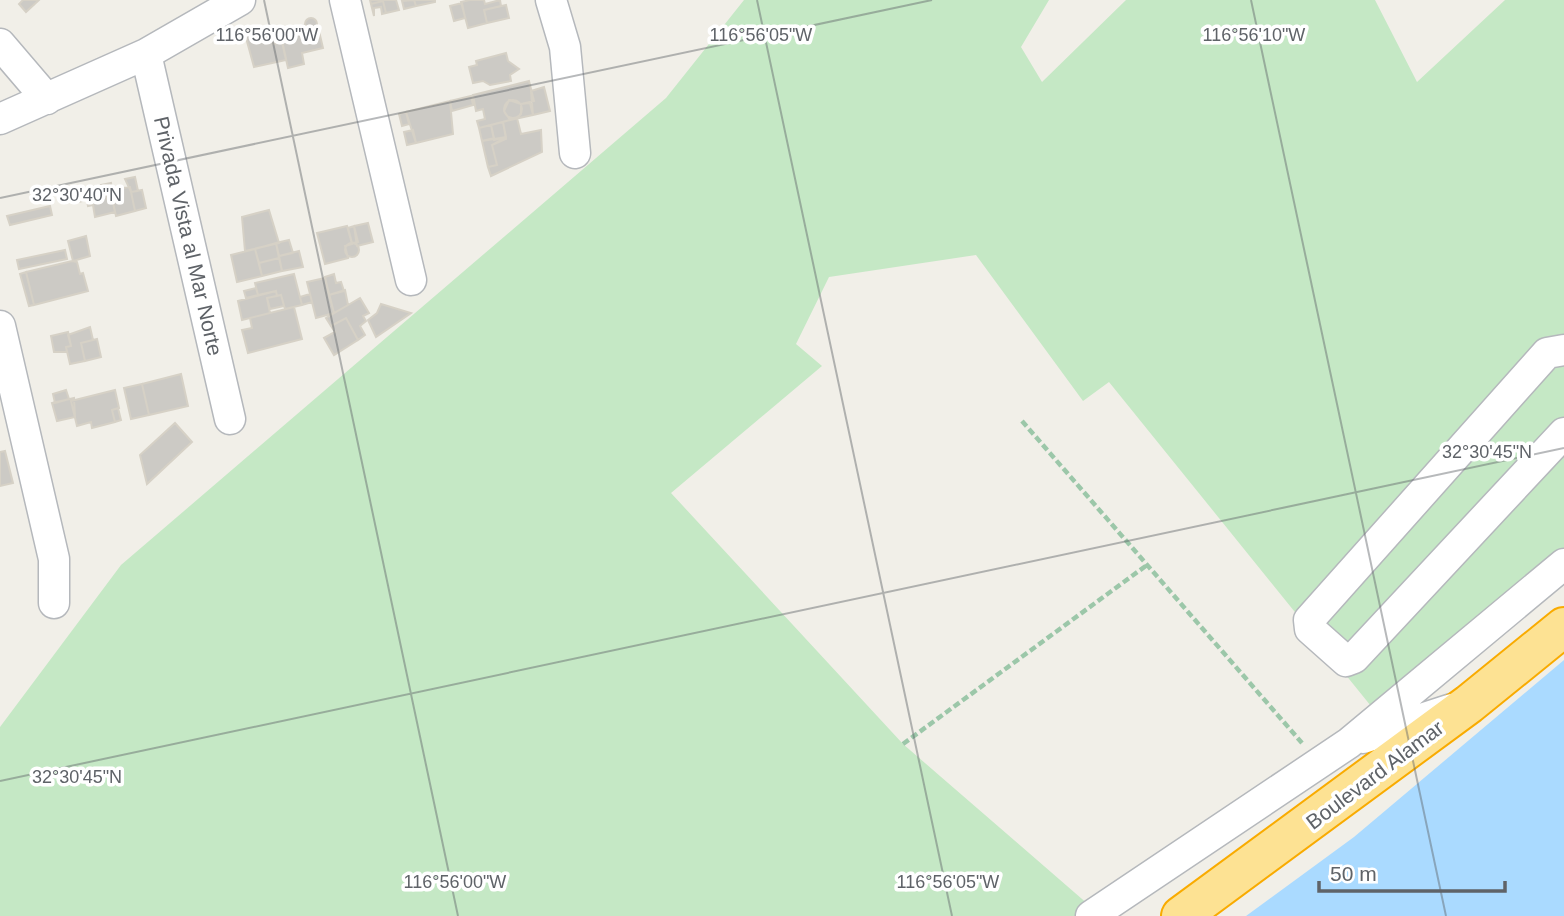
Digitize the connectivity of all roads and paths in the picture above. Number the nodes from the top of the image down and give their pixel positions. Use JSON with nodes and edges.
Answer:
{"nodes":[{"id":1,"x":345,"y":0,"type":"edge"},
{"id":2,"x":551,"y":0,"type":"edge"},
{"id":3,"x":238,"y":1,"type":"edge"},
{"id":4,"x":0,"y":44,"type":"edge"},
{"id":5,"x":146,"y":54,"type":"junction"},
{"id":6,"x":47,"y":99,"type":"junction"},
{"id":7,"x":0,"y":119,"type":"edge"},
{"id":8,"x":575,"y":152,"type":"dead end"},
{"id":9,"x":411,"y":280,"type":"dead end"},
{"id":10,"x":0,"y":326,"type":"edge"},
{"id":11,"x":1564,"y":350,"type":"edge"},
{"id":12,"x":230,"y":419,"type":"dead end"},
{"id":13,"x":1022,"y":421,"type":"dead end"},
{"id":14,"x":1564,"y":433,"type":"edge"},
{"id":15,"x":1147,"y":565,"type":"junction"},
{"id":16,"x":1559,"y":568,"type":"edge"},
{"id":17,"x":54,"y":603,"type":"dead end"},
{"id":18,"x":1564,"y":626,"type":"edge"},
{"id":19,"x":1469,"y":704,"type":"junction"},
{"id":20,"x":1349,"y":743,"type":"junction"},
{"id":21,"x":903,"y":744,"type":"dead end"},
{"id":22,"x":1319,"y":762,"type":"junction"},
{"id":23,"x":1091,"y":916,"type":"edge"},
{"id":24,"x":1181,"y":916,"type":"edge"}],
"edges":[{"from":1,"to":9,"type":"street"},
{"from":2,"to":8,"type":"street"},
{"from":3,"to":5,"type":"street"},
{"from":4,"to":6,"type":"street"},
{"from":5,"to":6,"type":"street"},
{"from":5,"to":12,"type":"street","name":"Privada Vista al Mar Norte"},
{"from":6,"to":7,"type":"street"},
{"from":10,"to":17,"type":"street"},
{"from":11,"to":14,"type":"street"},
{"from":13,"to":15,"type":"path"},
{"from":15,"to":21,"type":"path"},
{"from":15,"to":22,"type":"path"},
{"from":16,"to":20,"type":"street"},
{"from":18,"to":19,"type":"highway","name":"Boulevard Alamar"},
{"from":19,"to":20,"type":"street"},
{"from":19,"to":24,"type":"highway","name":"Boulevard Alamar"},
{"from":20,"to":22,"type":"street"},
{"from":22,"to":23,"type":"street"}]}
